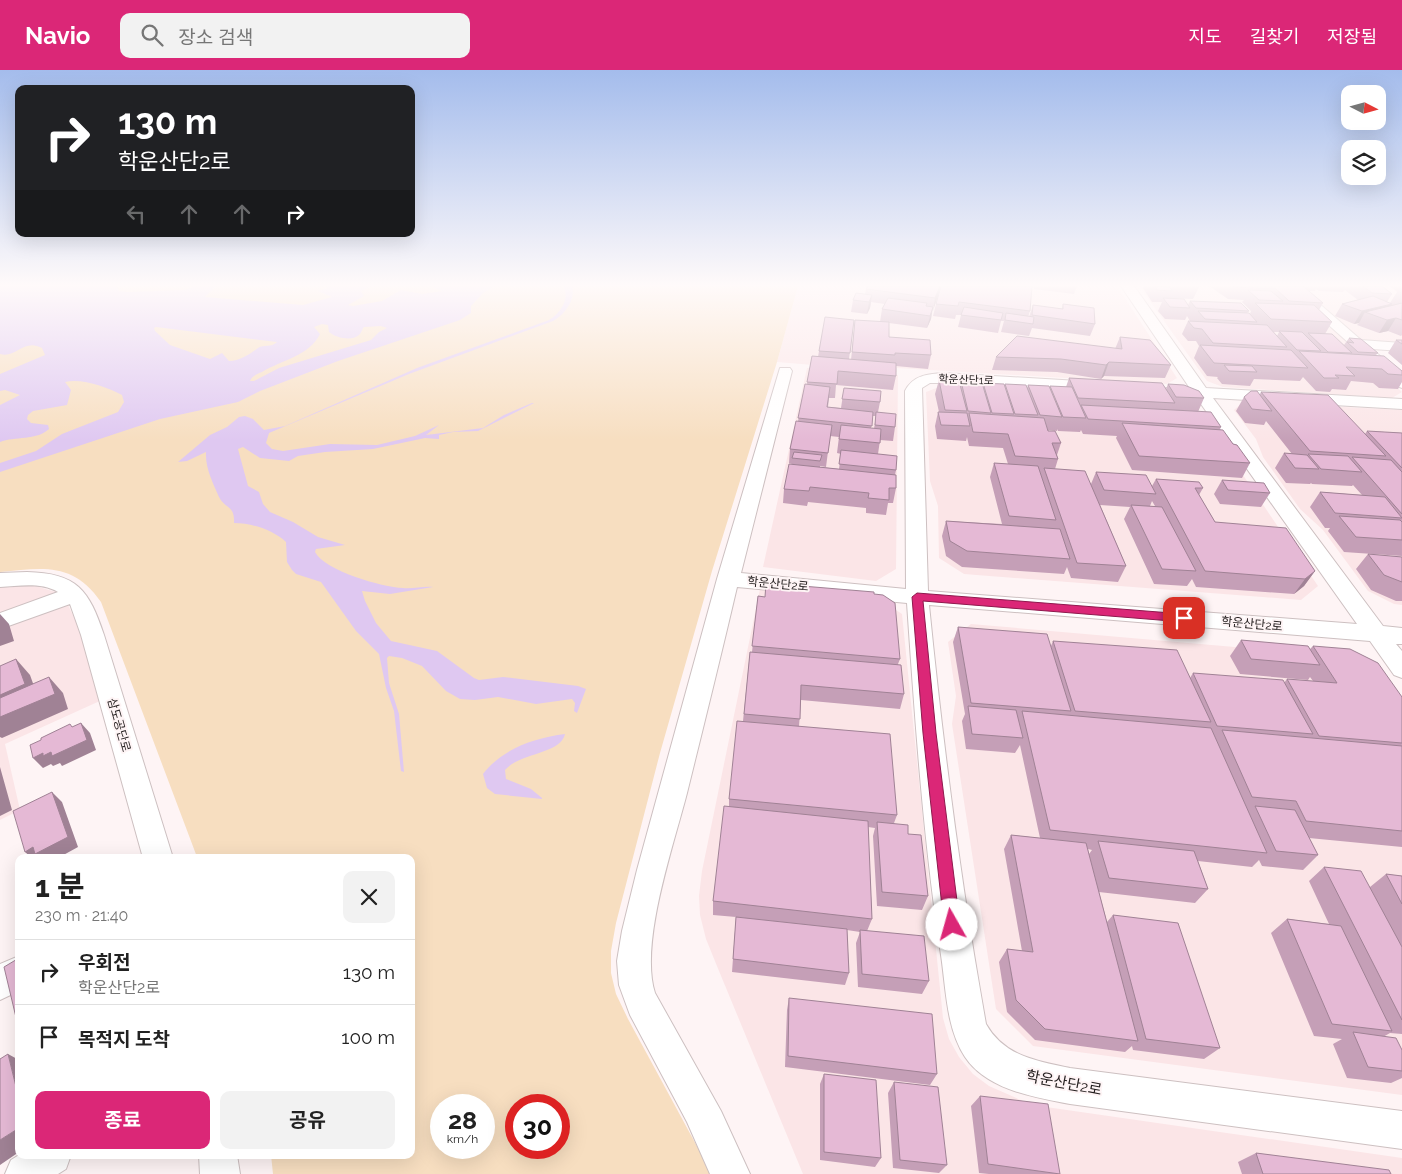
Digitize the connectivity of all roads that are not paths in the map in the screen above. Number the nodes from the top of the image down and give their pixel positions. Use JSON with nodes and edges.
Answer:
{"nodes":[{"id":1,"x":1163,"y":338,"type":"edge"},
{"id":2,"x":1351,"y":338,"type":"edge"},
{"id":3,"x":1358,"y":344,"type":"junction"},
{"id":4,"x":1402,"y":347,"type":"edge"},
{"id":5,"x":785,"y":370,"type":"dead end"},
{"id":6,"x":1402,"y":383,"type":"edge"},
{"id":7,"x":1112,"y":388,"type":"edge"},
{"id":8,"x":1151,"y":390,"type":"edge"},
{"id":9,"x":1201,"y":393,"type":"junction"},
{"id":10,"x":1402,"y":404,"type":"edge"},
{"id":11,"x":728,"y":579,"type":"junction"},
{"id":12,"x":0,"y":580,"type":"edge"},
{"id":13,"x":75,"y":594,"type":"junction"},
{"id":14,"x":917,"y":597,"type":"junction"},
{"id":15,"x":0,"y":621,"type":"edge"},
{"id":16,"x":1377,"y":634,"type":"junction"},
{"id":17,"x":1402,"y":636,"type":"edge"},
{"id":18,"x":1402,"y":670,"type":"edge"},
{"id":19,"x":157,"y":854,"type":"edge"},
{"id":20,"x":15,"y":974,"type":"edge"},
{"id":21,"x":0,"y":983,"type":"edge"},
{"id":22,"x":1402,"y":1130,"type":"edge"},
{"id":23,"x":46,"y":1159,"type":"edge"},
{"id":24,"x":218,"y":1159,"type":"edge"},
{"id":25,"x":25,"y":1174,"type":"edge"},
{"id":26,"x":220,"y":1174,"type":"edge"},
{"id":27,"x":730,"y":1174,"type":"edge"}],
"edges":[{"from":1,"to":9,"type":"street"},
{"from":2,"to":3,"type":"street"},
{"from":3,"to":4,"type":"street"},
{"from":3,"to":6,"type":"street"},
{"from":5,"to":11,"type":"street"},
{"from":7,"to":14,"type":"street","name":"학운산단1로"},
{"from":8,"to":9,"type":"street"},
{"from":9,"to":10,"type":"street"},
{"from":9,"to":16,"type":"street"},
{"from":11,"to":14,"type":"street","name":"학운산단2로"},
{"from":11,"to":27,"type":"street"},
{"from":12,"to":13,"type":"street"},
{"from":13,"to":15,"type":"street"},
{"from":13,"to":19,"type":"street","name":"삼도공단로"},
{"from":14,"to":16,"type":"street","name":"학운산단2로"},
{"from":14,"to":22,"type":"street","name":"학운산단2로"},
{"from":16,"to":17,"type":"street","name":"학운산단2로"},
{"from":16,"to":18,"type":"street"},
{"from":20,"to":21,"type":"street"},
{"from":23,"to":25,"type":"street"},
{"from":24,"to":26,"type":"street"}]}
